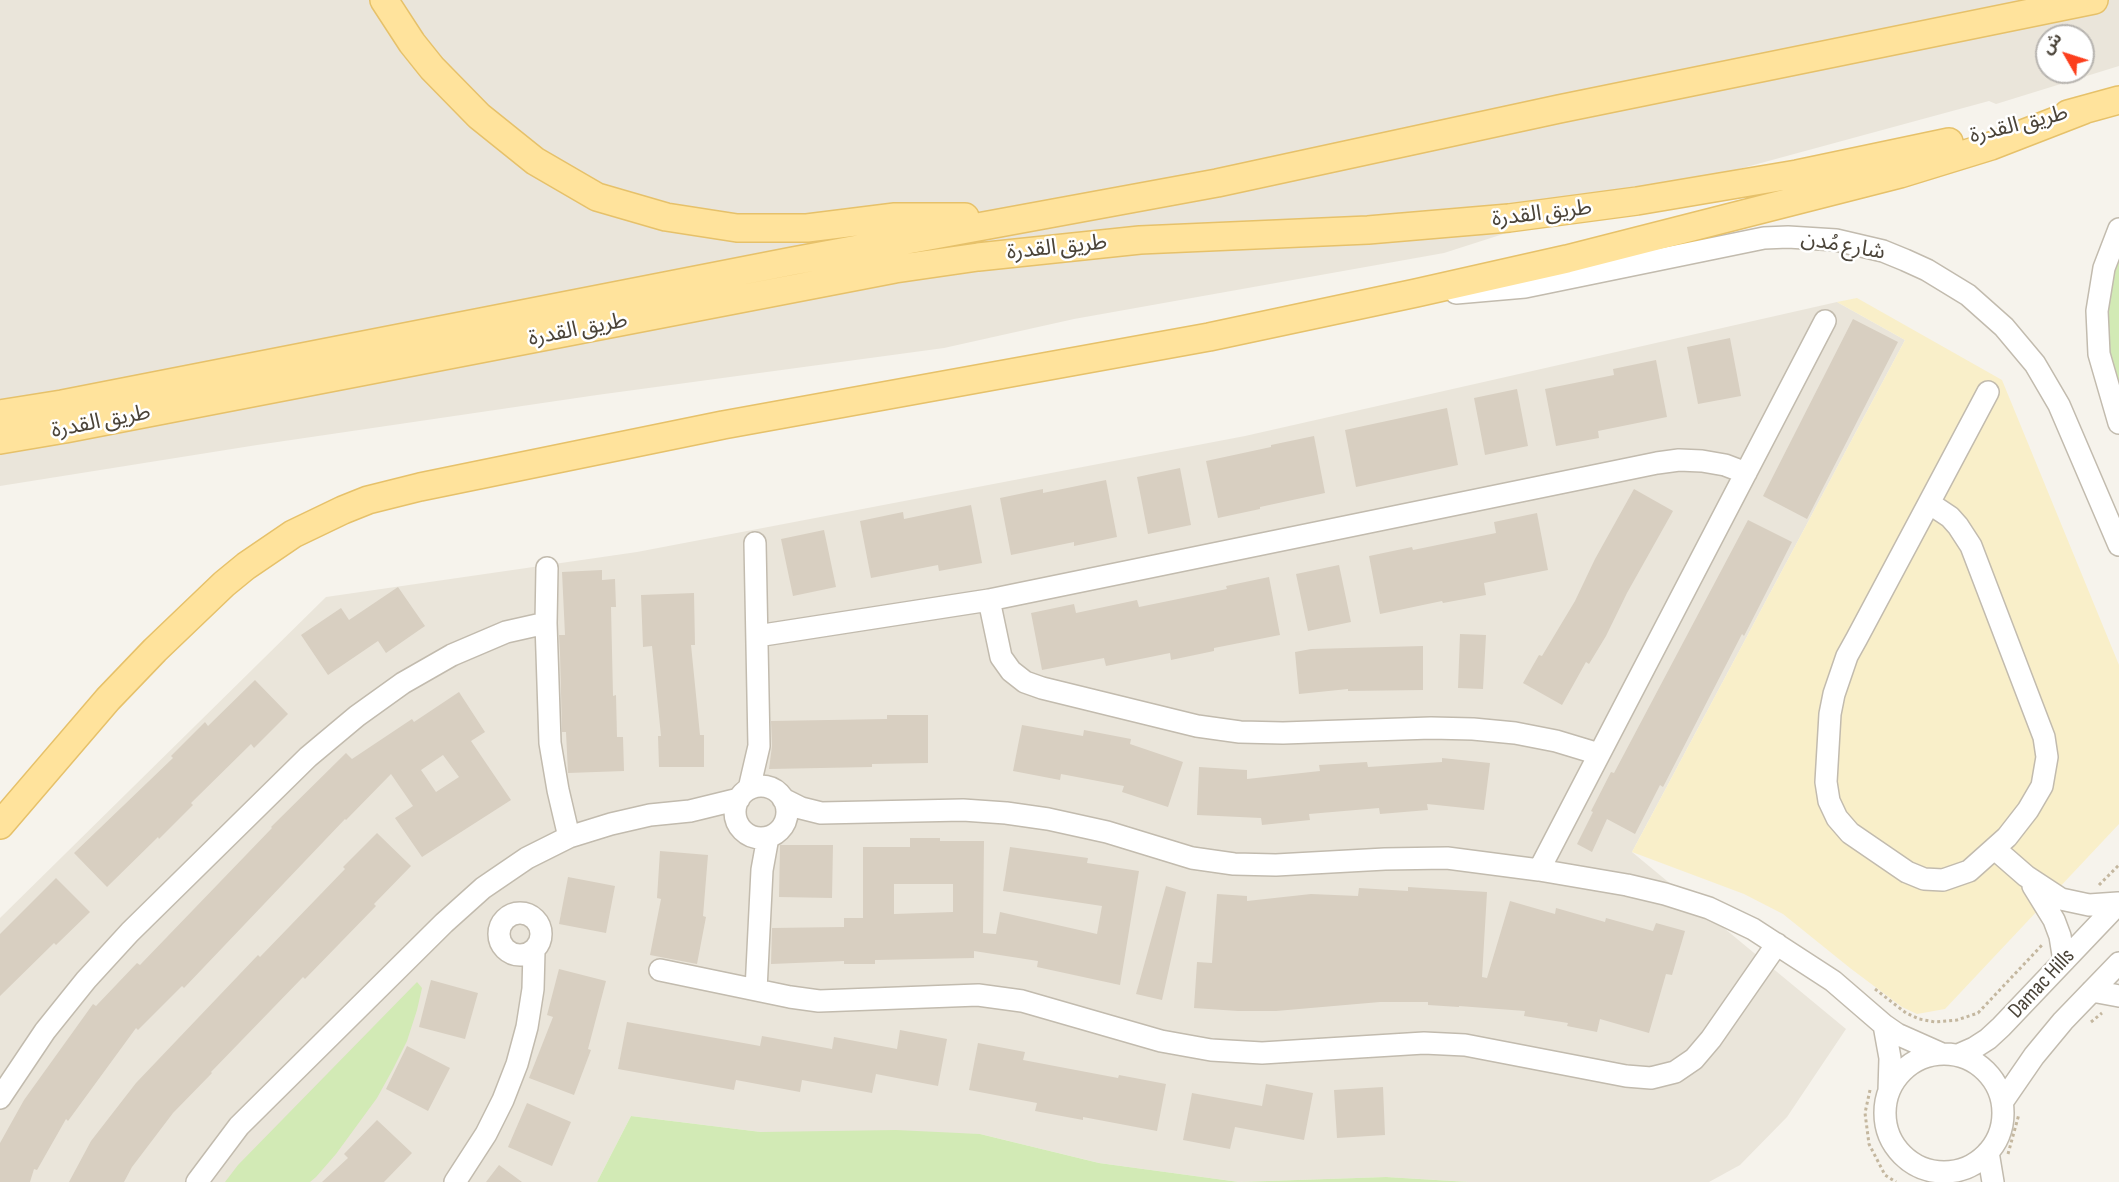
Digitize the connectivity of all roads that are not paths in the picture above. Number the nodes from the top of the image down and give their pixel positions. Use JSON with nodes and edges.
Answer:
{"nodes":[{"id":1,"x":384,"y":0,"type":"edge"},
{"id":2,"x":2094,"y":0,"type":"edge"},
{"id":3,"x":2119,"y":100,"type":"edge"},
{"id":4,"x":2084,"y":110,"type":"junction"},
{"id":5,"x":1005,"y":221,"type":"junction"},
{"id":6,"x":2119,"y":229,"type":"edge"},
{"id":7,"x":1416,"y":293,"type":"junction"},
{"id":8,"x":1825,"y":321,"type":"dead end"},
{"id":9,"x":1988,"y":392,"type":"dead end"},
{"id":10,"x":0,"y":414,"type":"edge"},
{"id":11,"x":64,"y":417,"type":"junction"},
{"id":12,"x":2119,"y":423,"type":"edge"},
{"id":13,"x":0,"y":440,"type":"edge"},
{"id":14,"x":1746,"y":473,"type":"junction"},
{"id":15,"x":1929,"y":503,"type":"junction"},
{"id":16,"x":755,"y":543,"type":"dead end"},
{"id":17,"x":2119,"y":543,"type":"edge"},
{"id":18,"x":547,"y":568,"type":"dead end"},
{"id":19,"x":989,"y":600,"type":"junction"},
{"id":20,"x":546,"y":623,"type":"junction"},
{"id":21,"x":757,"y":636,"type":"junction"},
{"id":22,"x":1599,"y":754,"type":"junction"},
{"id":23,"x":759,"y":812,"type":"junction"},
{"id":24,"x":821,"y":813,"type":"junction"},
{"id":25,"x":0,"y":825,"type":"edge"},
{"id":26,"x":569,"y":837,"type":"junction"},
{"id":27,"x":1995,"y":849,"type":"junction"},
{"id":28,"x":1539,"y":870,"type":"junction"},
{"id":29,"x":2026,"y":876,"type":"junction"},
{"id":30,"x":2119,"y":903,"type":"edge"},
{"id":31,"x":1777,"y":944,"type":"junction"},
{"id":32,"x":534,"y":951,"type":"dead end"},
{"id":33,"x":2064,"y":961,"type":"junction"},
{"id":34,"x":2119,"y":963,"type":"edge"},
{"id":35,"x":660,"y":970,"type":"dead end"},
{"id":36,"x":756,"y":990,"type":"junction"},
{"id":37,"x":2092,"y":990,"type":"junction"},
{"id":38,"x":2119,"y":996,"type":"edge"},
{"id":39,"x":1884,"y":1025,"type":"junction"},
{"id":40,"x":1950,"y":1054,"type":"junction"},
{"id":41,"x":1881,"y":1087,"type":"junction"},
{"id":42,"x":0,"y":1098,"type":"edge"},
{"id":43,"x":2012,"y":1105,"type":"junction"},
{"id":44,"x":1998,"y":1154,"type":"junction"},
{"id":45,"x":1954,"y":1177,"type":"edge"},
{"id":46,"x":197,"y":1182,"type":"edge"},
{"id":47,"x":455,"y":1182,"type":"edge"},
{"id":48,"x":1993,"y":1182,"type":"edge"}],
"edges":[{"from":1,"to":5,"type":"main road"},
{"from":2,"to":5,"type":"main road","name":"طريق القدرة"},
{"from":3,"to":4,"type":"main road","name":"طريق القدرة"},
{"from":4,"to":7,"type":"main road"},
{"from":4,"to":11,"type":"main road","name":"طريق القدرة"},
{"from":5,"to":11,"type":"main road","name":"طريق القدرة"},
{"from":6,"to":12,"type":"street"},
{"from":7,"to":17,"type":"street","name":"شارع مُدن"},
{"from":7,"to":25,"type":"main road"},
{"from":8,"to":14,"type":"street"},
{"from":9,"to":15,"type":"street"},
{"from":10,"to":11,"type":"main road","name":"طريق القدرة"},
{"from":11,"to":13,"type":"main road","name":"طريق القدرة"},
{"from":14,"to":19,"type":"street"},
{"from":14,"to":22,"type":"street"},
{"from":15,"to":27,"type":"street"},
{"from":15,"to":27,"type":"street"},
{"from":16,"to":21,"type":"street"},
{"from":18,"to":20,"type":"street"},
{"from":19,"to":21,"type":"street"},
{"from":19,"to":22,"type":"street"},
{"from":20,"to":26,"type":"street"},
{"from":20,"to":42,"type":"street"},
{"from":21,"to":23,"type":"street"},
{"from":22,"to":28,"type":"street"},
{"from":23,"to":24,"type":"street"},
{"from":23,"to":24,"type":"street"},
{"from":23,"to":26,"type":"street"},
{"from":23,"to":36,"type":"street"},
{"from":24,"to":28,"type":"street"},
{"from":26,"to":46,"type":"street"},
{"from":27,"to":29,"type":"street"},
{"from":28,"to":31,"type":"street"},
{"from":29,"to":30,"type":"street"},
{"from":29,"to":33,"type":"street"},
{"from":30,"to":33,"type":"street","name":"Damac Hills"},
{"from":31,"to":36,"type":"street"},
{"from":31,"to":39,"type":"street"},
{"from":32,"to":47,"type":"street"},
{"from":33,"to":40,"type":"street","name":"Damac Hills"},
{"from":34,"to":37,"type":"street","name":"Damac Hills"},
{"from":35,"to":36,"type":"street"},
{"from":37,"to":38,"type":"street"},
{"from":37,"to":43,"type":"street","name":"Damac Hills"},
{"from":39,"to":40,"type":"street"},
{"from":39,"to":41,"type":"street"},
{"from":40,"to":41,"type":"street"},
{"from":40,"to":43,"type":"street"},
{"from":41,"to":45,"type":"street"},
{"from":43,"to":44,"type":"street"},
{"from":44,"to":45,"type":"street"},
{"from":44,"to":48,"type":"street"}]}
